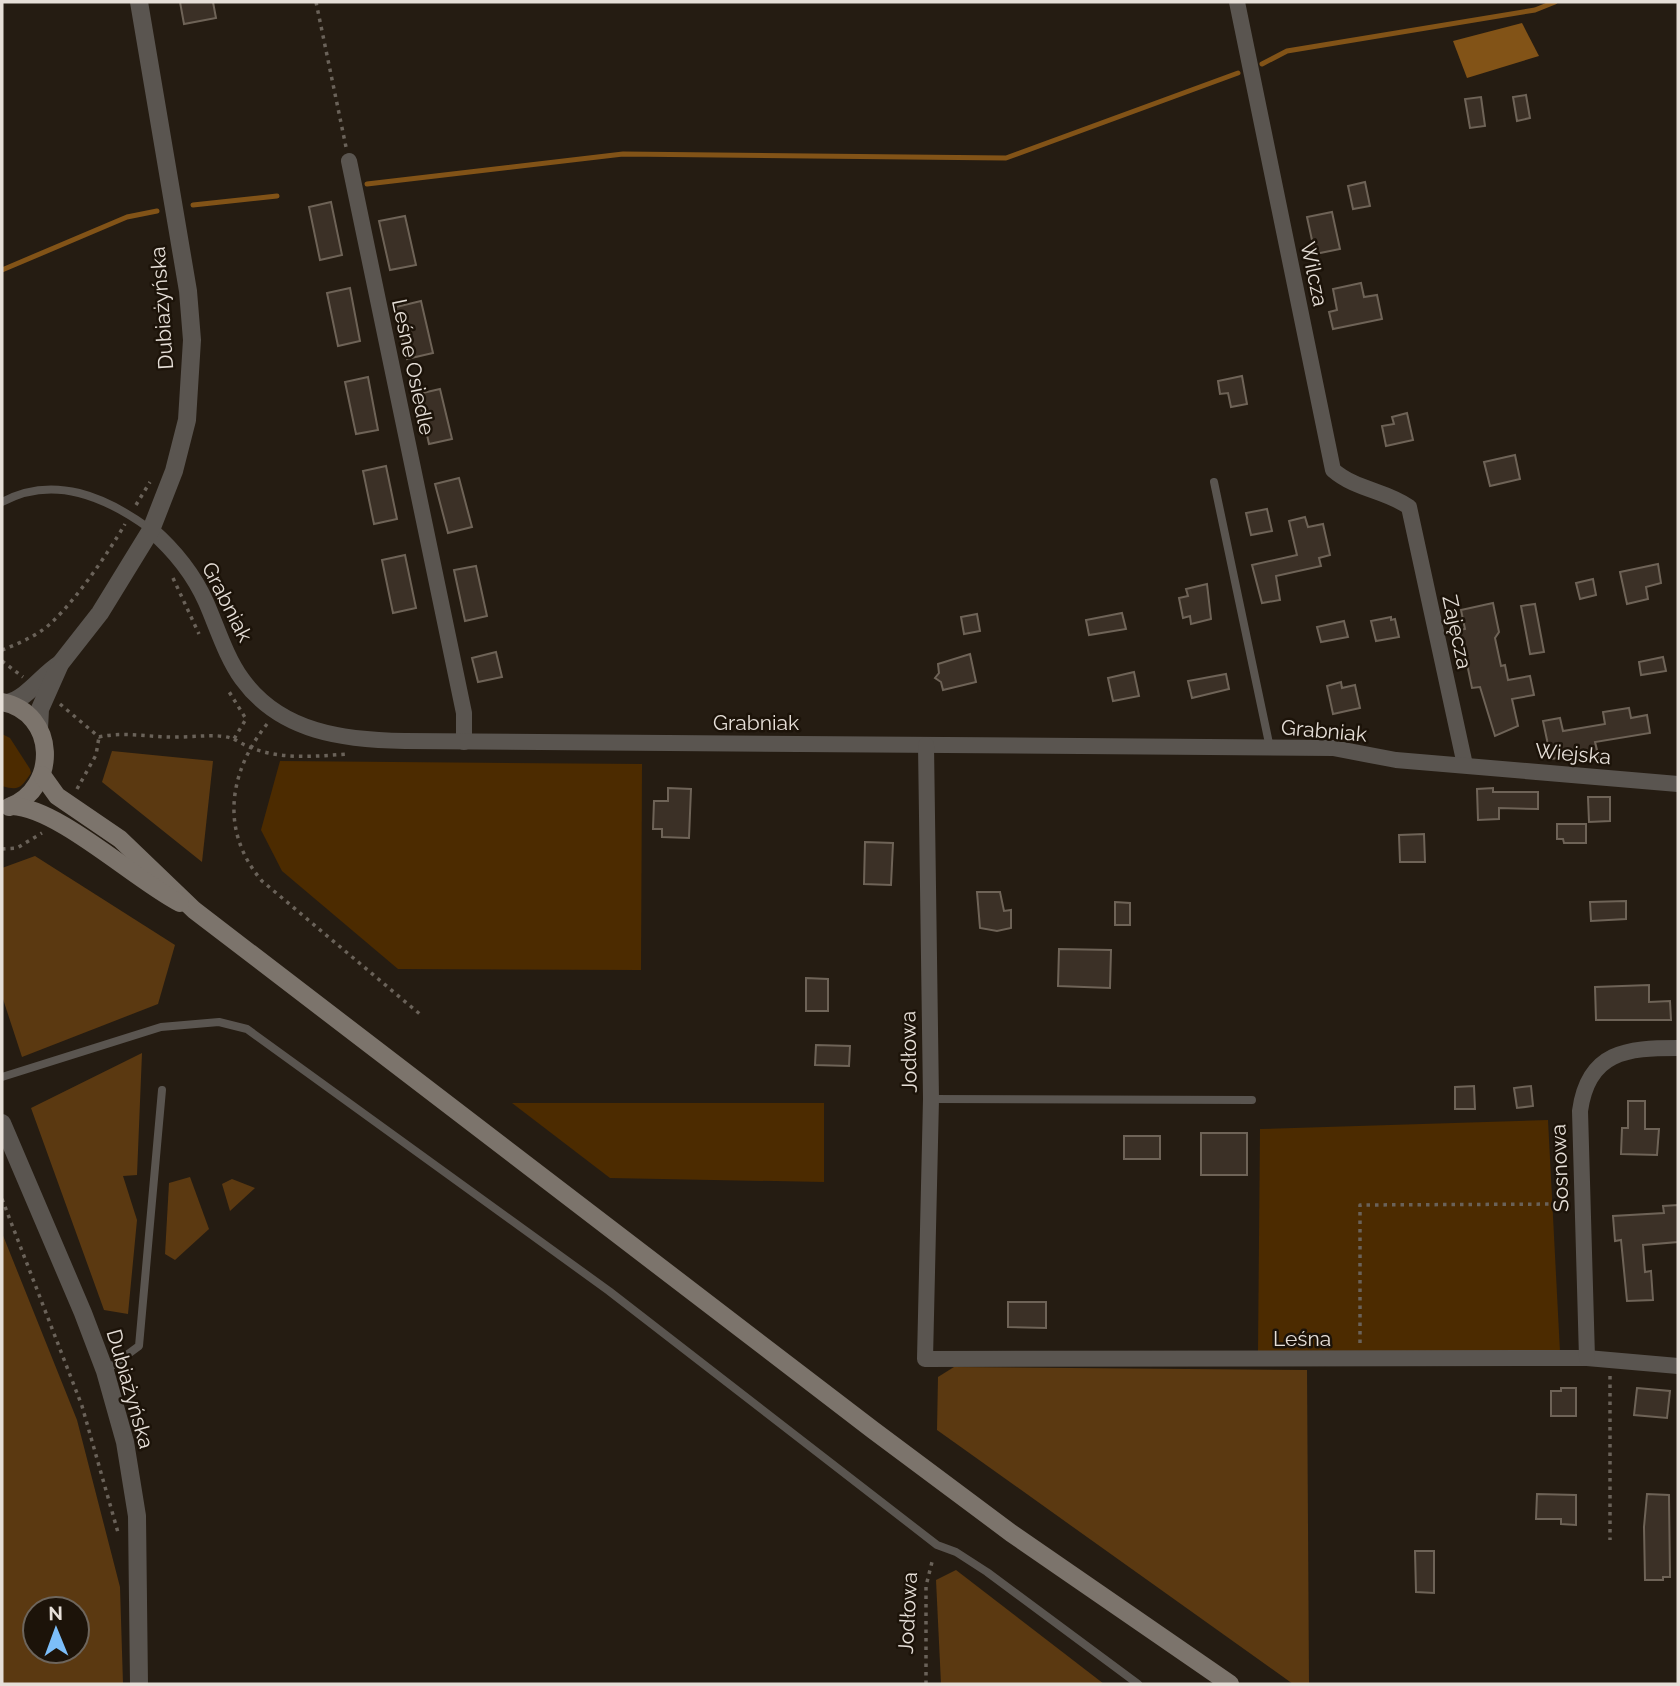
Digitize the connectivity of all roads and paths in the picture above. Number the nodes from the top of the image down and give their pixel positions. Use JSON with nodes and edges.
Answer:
{"nodes":[{"id":1,"x":139,"y":2,"type":"edge"},
{"id":2,"x":316,"y":2,"type":"edge"},
{"id":3,"x":1237,"y":2,"type":"edge"},
{"id":4,"x":349,"y":161,"type":"joint"},
{"id":5,"x":156,"y":471,"type":"dead end"},
{"id":6,"x":1214,"y":482,"type":"dead end"},
{"id":7,"x":2,"y":502,"type":"edge"},
{"id":8,"x":1409,"y":507,"type":"joint"},
{"id":9,"x":130,"y":514,"type":"junction"},
{"id":10,"x":151,"y":530,"type":"junction"},
{"id":11,"x":168,"y":545,"type":"junction"},
{"id":12,"x":203,"y":640,"type":"dead end"},
{"id":13,"x":2,"y":650,"type":"edge"},
{"id":14,"x":2,"y":662,"type":"edge"},
{"id":15,"x":226,"y":685,"type":"dead end"},
{"id":16,"x":40,"y":689,"type":"junction"},
{"id":17,"x":4,"y":702,"type":"edge"},
{"id":18,"x":277,"y":711,"type":"junction"},
{"id":19,"x":39,"y":729,"type":"junction"},
{"id":20,"x":234,"y":739,"type":"junction"},
{"id":21,"x":365,"y":740,"type":"junction"},
{"id":22,"x":464,"y":742,"type":"junction"},
{"id":23,"x":926,"y":745,"type":"junction"},
{"id":24,"x":249,"y":748,"type":"junction"},
{"id":25,"x":1270,"y":748,"type":"junction"},
{"id":26,"x":1465,"y":765,"type":"junction"},
{"id":27,"x":43,"y":775,"type":"junction"},
{"id":28,"x":1678,"y":784,"type":"edge"},
{"id":29,"x":7,"y":807,"type":"edge"},
{"id":30,"x":194,"y":910,"type":"junction"},
{"id":31,"x":421,"y":1015,"type":"dead end"},
{"id":32,"x":1678,"y":1048,"type":"edge"},
{"id":33,"x":2,"y":1077,"type":"edge"},
{"id":34,"x":162,"y":1090,"type":"dead end"},
{"id":35,"x":930,"y":1099,"type":"junction"},
{"id":36,"x":1252,"y":1100,"type":"dead end"},
{"id":37,"x":2,"y":1123,"type":"edge"},
{"id":38,"x":2,"y":1199,"type":"edge"},
{"id":39,"x":1563,"y":1204,"type":"dead end"},
{"id":40,"x":1587,"y":1358,"type":"junction"},
{"id":41,"x":925,"y":1359,"type":"joint"},
{"id":42,"x":1360,"y":1360,"type":"junction"},
{"id":43,"x":1610,"y":1360,"type":"junction"},
{"id":44,"x":1678,"y":1366,"type":"edge"},
{"id":45,"x":105,"y":1371,"type":"junction"},
{"id":46,"x":109,"y":1503,"type":"dead end"},
{"id":47,"x":1610,"y":1539,"type":"dead end"},
{"id":48,"x":937,"y":1545,"type":"junction"},
{"id":49,"x":138,"y":1684,"type":"edge"},
{"id":50,"x":926,"y":1684,"type":"edge"},
{"id":51,"x":1138,"y":1684,"type":"edge"},
{"id":52,"x":1230,"y":1684,"type":"edge"}],
"edges":[{"from":1,"to":10,"type":"street","name":"Dubiażyńska"},
{"from":2,"to":4,"type":"path"},
{"from":3,"to":8,"type":"street","name":"Wilcza"},
{"from":4,"to":22,"type":"street","name":"Leśne Osiedle"},
{"from":5,"to":9,"type":"path"},
{"from":6,"to":25,"type":"lane"},
{"from":7,"to":9,"type":"lane"},
{"from":8,"to":26,"type":"street","name":"Zajęcza"},
{"from":9,"to":10,"type":"lane"},
{"from":9,"to":13,"type":"path"},
{"from":10,"to":11,"type":"street","name":"Grabniak"},
{"from":10,"to":16,"type":"street","name":"Dubiażyńska"},
{"from":11,"to":12,"type":"path"},
{"from":11,"to":18,"type":"street","name":"Grabniak"},
{"from":14,"to":16,"type":"path"},
{"from":15,"to":20,"type":"path"},
{"from":16,"to":17,"type":"street","name":"Dubiażyńska"},
{"from":16,"to":19,"type":"street"},
{"from":16,"to":20,"type":"path"},
{"from":17,"to":19,"type":"main road"},
{"from":18,"to":21,"type":"street","name":"Grabniak"},
{"from":18,"to":24,"type":"path"},
{"from":19,"to":27,"type":"main road"},
{"from":20,"to":24,"type":"path"},
{"from":21,"to":22,"type":"street","name":"Grabniak"},
{"from":21,"to":24,"type":"path"},
{"from":22,"to":23,"type":"street","name":"Grabniak"},
{"from":23,"to":25,"type":"street","name":"Grabniak"},
{"from":23,"to":35,"type":"street","name":"Jodłowa"},
{"from":24,"to":31,"type":"path"},
{"from":25,"to":26,"type":"street","name":"Grabniak"},
{"from":26,"to":28,"type":"street","name":"Wiejska"},
{"from":27,"to":29,"type":"main road"},
{"from":27,"to":30,"type":"main road"},
{"from":29,"to":30,"type":"main road"},
{"from":30,"to":52,"type":"main road"},
{"from":32,"to":40,"type":"street","name":"Sosnowa"},
{"from":33,"to":48,"type":"lane"},
{"from":34,"to":45,"type":"lane"},
{"from":35,"to":36,"type":"lane"},
{"from":35,"to":41,"type":"street","name":"Jodłowa"},
{"from":37,"to":45,"type":"street","name":"Dubiażyńska"},
{"from":38,"to":46,"type":"path"},
{"from":39,"to":42,"type":"path"},
{"from":40,"to":42,"type":"street","name":"Leśna"},
{"from":40,"to":43,"type":"street","name":"Leśna"},
{"from":41,"to":42,"type":"street","name":"Leśna"},
{"from":43,"to":44,"type":"street","name":"Leśna"},
{"from":43,"to":47,"type":"path"},
{"from":45,"to":49,"type":"street","name":"Dubiażyńska"},
{"from":48,"to":50,"type":"path","name":"Jodłowa"},
{"from":48,"to":51,"type":"lane"}]}
